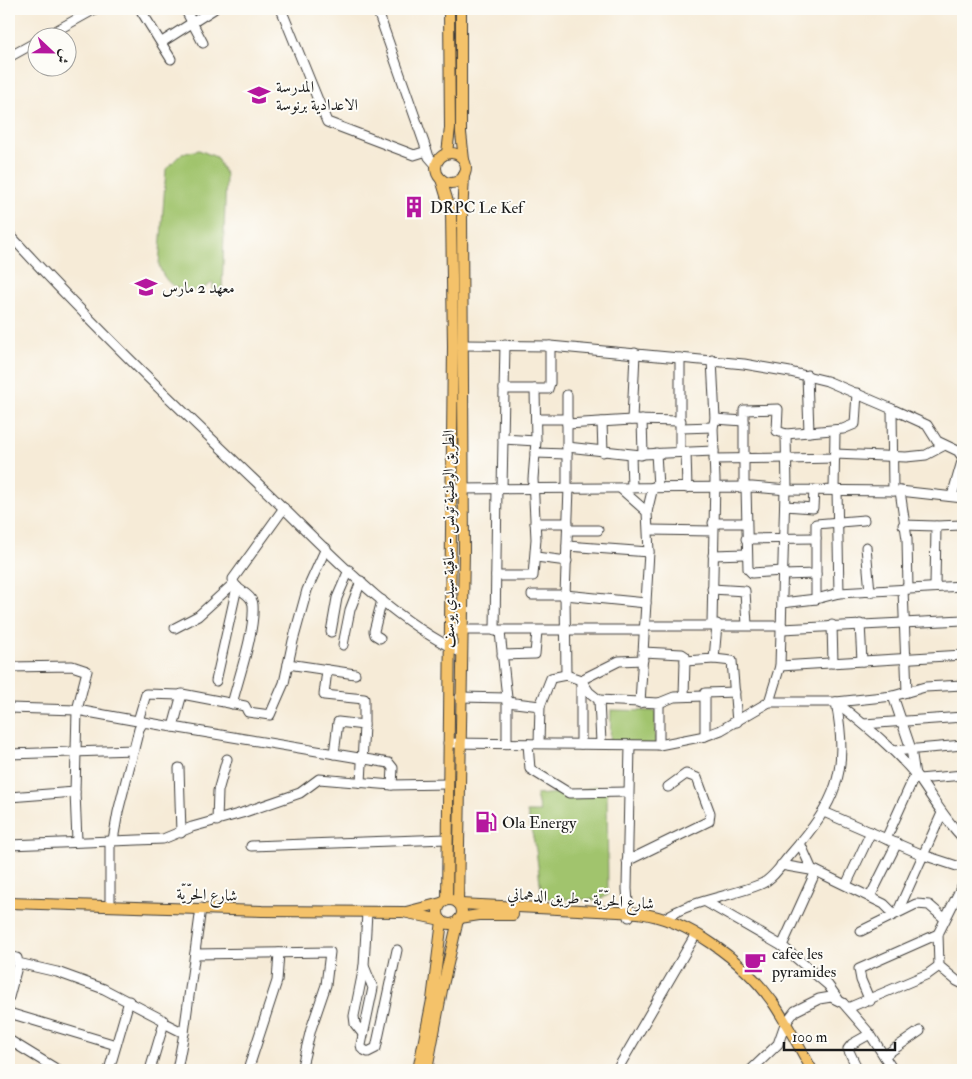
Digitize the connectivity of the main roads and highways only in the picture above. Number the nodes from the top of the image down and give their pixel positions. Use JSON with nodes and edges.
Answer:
{"nodes":[{"id":1,"x":449,"y":9,"type":"edge"},
{"id":2,"x":460,"y":9,"type":"edge"},
{"id":3,"x":441,"y":159,"type":"junction"},
{"id":4,"x":464,"y":160,"type":"junction"},
{"id":5,"x":464,"y":175,"type":"junction"},
{"id":6,"x":441,"y":179,"type":"junction"},
{"id":7,"x":444,"y":901,"type":"junction"},
{"id":8,"x":9,"y":904,"type":"edge"},
{"id":9,"x":459,"y":904,"type":"junction"},
{"id":10,"x":405,"y":912,"type":"junction"},
{"id":11,"x":629,"y":915,"type":"junction"},
{"id":12,"x":459,"y":919,"type":"junction"},
{"id":13,"x":442,"y":920,"type":"junction"},
{"id":14,"x":695,"y":936,"type":"junction"},
{"id":15,"x":784,"y":1028,"type":"junction"},
{"id":16,"x":418,"y":1070,"type":"edge"},
{"id":17,"x":427,"y":1070,"type":"edge"},
{"id":18,"x":805,"y":1070,"type":"edge"},
{"id":19,"x":812,"y":1070,"type":"edge"}],
"edges":[{"from":1,"to":3,"type":"main road"},
{"from":2,"to":4,"type":"main road"},
{"from":3,"to":4,"type":"main road"},
{"from":3,"to":6,"type":"main road"},
{"from":4,"to":5,"type":"main road"},
{"from":5,"to":6,"type":"main road"},
{"from":5,"to":9,"type":"main road","name":"الطريق الوطنية تونس - ساقية سيدي يوسف"},
{"from":6,"to":7,"type":"main road","name":"الطريق الوطنية تونس - ساقية سيدي يوسف"},
{"from":7,"to":9,"type":"main road"},
{"from":7,"to":10,"type":"main road","name":"شارع الحرّيّة"},
{"from":7,"to":13,"type":"main road"},
{"from":8,"to":10,"type":"main road","name":"شارع الحرّيّة"},
{"from":9,"to":11,"type":"main road","name":"شارع الحرّيّة - طريق الدهماني"},
{"from":9,"to":12,"type":"main road"},
{"from":10,"to":13,"type":"main road","name":"شارع الحرّيّة"},
{"from":11,"to":12,"type":"main road","name":"شارع الحرّيّة - طريق الدهماني"},
{"from":11,"to":14,"type":"main road","name":"شارع الحرّيّة - طريق الدهماني"},
{"from":11,"to":14,"type":"main road","name":"شارع الحرّيّة - طريق الدهماني"},
{"from":12,"to":13,"type":"main road"},
{"from":12,"to":17,"type":"main road"},
{"from":13,"to":16,"type":"main road"},
{"from":14,"to":15,"type":"main road","name":"شارع الحرّيّة - طريق الدهماني"},
{"from":15,"to":18,"type":"main road","name":"شارع الحرّيّة - طريق الدهماني"},
{"from":15,"to":19,"type":"main road","name":"شارع الحرّيّة - طريق الدهماني"}]}
